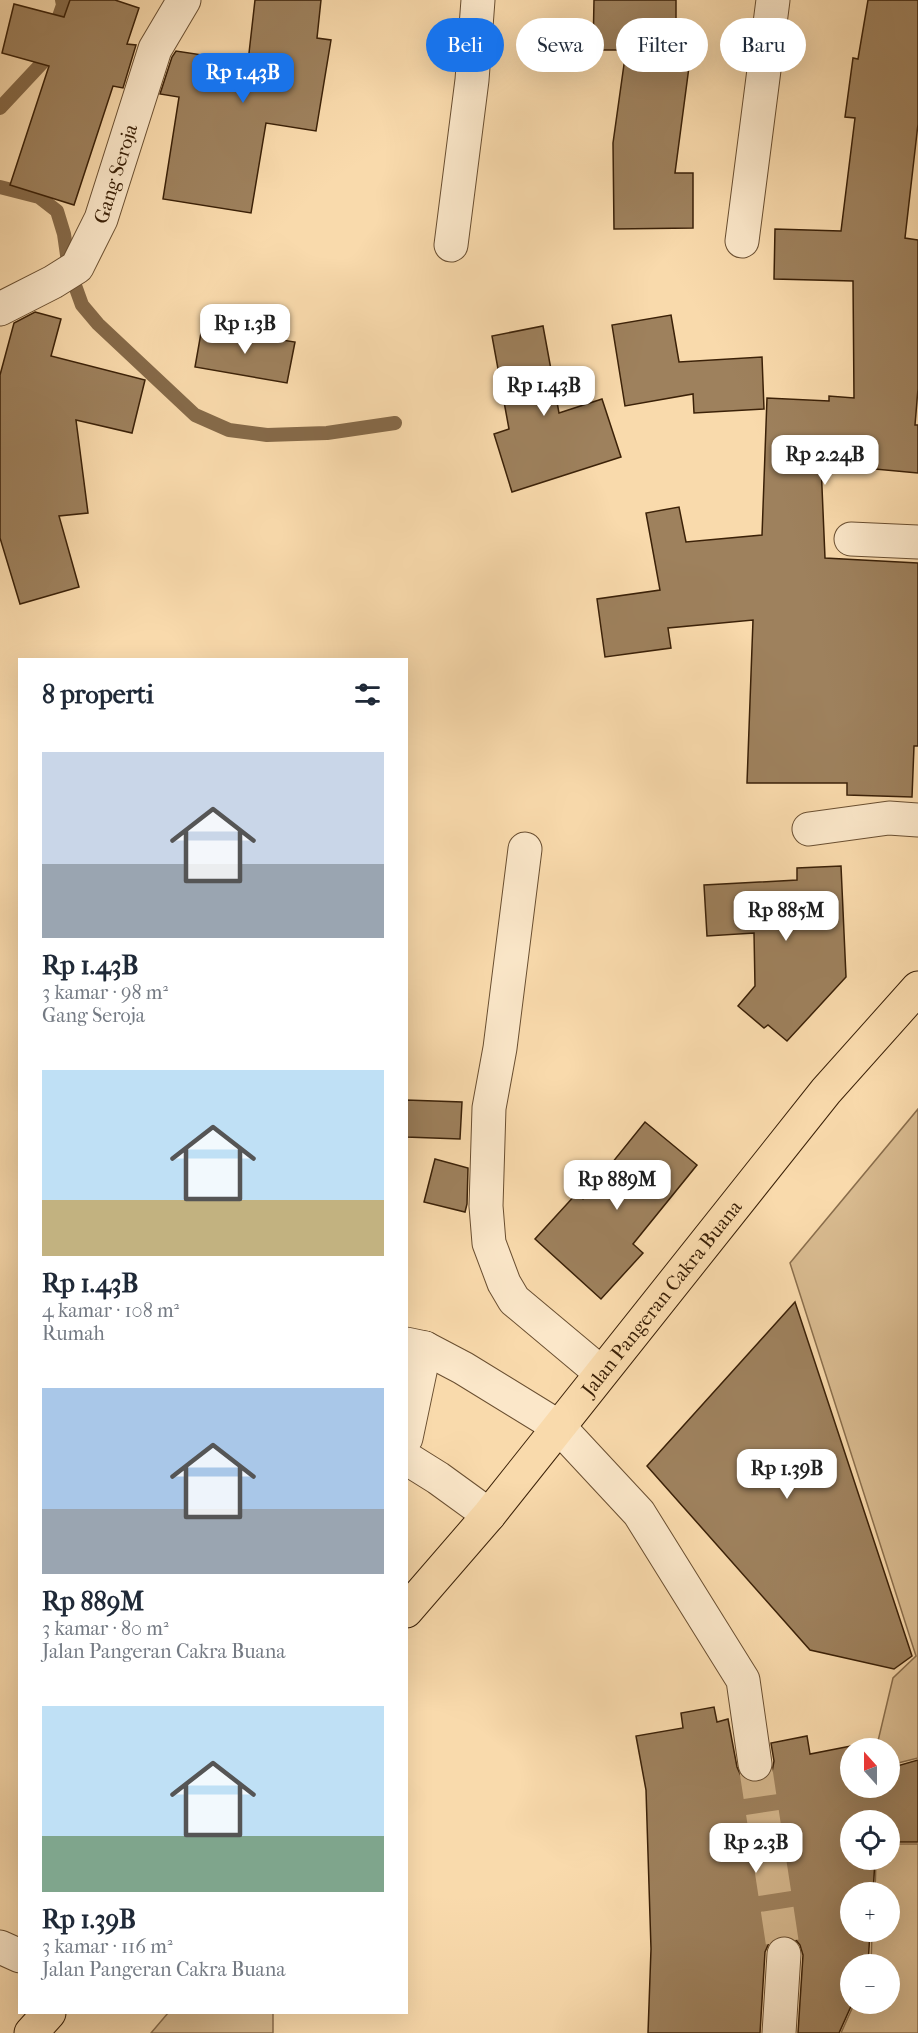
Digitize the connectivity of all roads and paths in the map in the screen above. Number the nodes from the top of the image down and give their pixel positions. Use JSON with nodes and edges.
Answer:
{"nodes":[{"id":1,"x":184,"y":0,"type":"edge"},
{"id":2,"x":478,"y":0,"type":"edge"},
{"id":3,"x":772,"y":0,"type":"edge"},
{"id":4,"x":742,"y":241,"type":"dead end"},
{"id":5,"x":451,"y":244,"type":"dead end"},
{"id":6,"x":0,"y":309,"type":"edge"},
{"id":7,"x":851,"y":538,"type":"dead end"},
{"id":8,"x":918,"y":542,"type":"edge"},
{"id":9,"x":918,"y":820,"type":"edge"},
{"id":10,"x":809,"y":829,"type":"dead end"},
{"id":11,"x":525,"y":849,"type":"dead end"},
{"id":12,"x":918,"y":988,"type":"edge"},
{"id":13,"x":416,"y":1346,"type":"edge"},
{"id":14,"x":600,"y":1372,"type":"junction"},
{"id":15,"x":408,"y":1420,"type":"edge"},
{"id":16,"x":559,"y":1427,"type":"junction"},
{"id":17,"x":408,"y":1459,"type":"edge"},
{"id":18,"x":489,"y":1515,"type":"junction"},
{"id":19,"x":408,"y":1609,"type":"edge"},
{"id":20,"x":755,"y":1764,"type":"tunnel mouth"},
{"id":21,"x":0,"y":1947,"type":"edge"},
{"id":22,"x":784,"y":1954,"type":"tunnel mouth"},
{"id":23,"x":18,"y":1955,"type":"edge"},
{"id":24,"x":48,"y":2014,"type":"edge"},
{"id":25,"x":31,"y":2033,"type":"edge"},
{"id":26,"x":779,"y":2033,"type":"edge"}],
"edges":[{"from":1,"to":6,"type":"street","name":"Gang Seroja"},
{"from":2,"to":5,"type":"street"},
{"from":3,"to":4,"type":"street"},
{"from":7,"to":8,"type":"street"},
{"from":9,"to":10,"type":"street"},
{"from":11,"to":14,"type":"street"},
{"from":12,"to":14,"type":"main road","name":"Jalan Pangeran Cakra Buana"},
{"from":13,"to":15,"type":"street"},
{"from":13,"to":16,"type":"street"},
{"from":14,"to":16,"type":"main road","name":"Jalan Pangeran Cakra Buana"},
{"from":16,"to":18,"type":"main road","name":"Jalan Pangeran Cakra Buana"},
{"from":16,"to":20,"type":"street"},
{"from":17,"to":18,"type":"street"},
{"from":18,"to":19,"type":"main road","name":"Jalan Pangeran Cakra Buana"},
{"from":21,"to":23,"type":"street"},
{"from":22,"to":26,"type":"street"},
{"from":24,"to":25,"type":"main road"}]}
